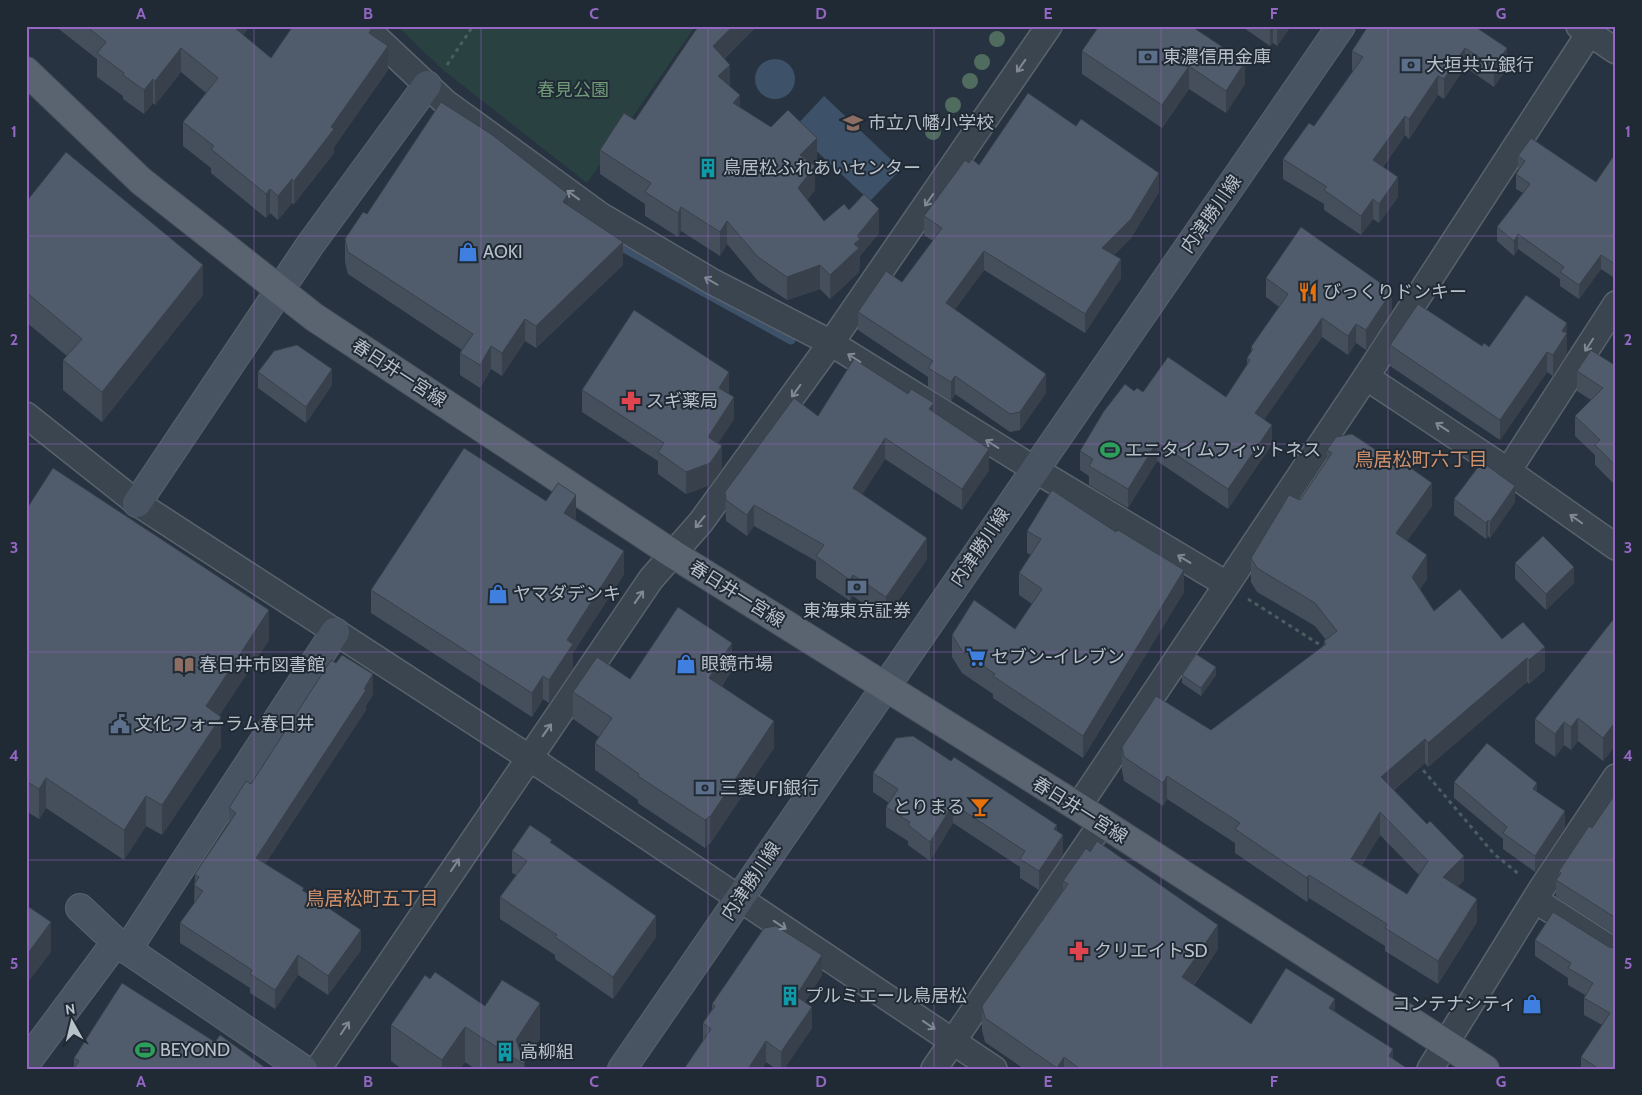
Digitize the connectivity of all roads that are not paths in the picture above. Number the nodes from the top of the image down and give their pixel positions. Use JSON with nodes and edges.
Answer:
{"nodes":[{"id":1,"x":364,"y":26,"type":"edge"},
{"id":2,"x":1049,"y":26,"type":"edge"},
{"id":3,"x":1341,"y":26,"type":"edge"},
{"id":4,"x":1587,"y":29,"type":"edge"},
{"id":5,"x":1616,"y":51,"type":"edge"},
{"id":6,"x":26,"y":71,"type":"edge"},
{"id":7,"x":436,"y":76,"type":"junction"},
{"id":8,"x":280,"y":290,"type":"junction"},
{"id":9,"x":1616,"y":304,"type":"edge"},
{"id":10,"x":831,"y":343,"type":"junction"},
{"id":11,"x":1366,"y":377,"type":"junction"},
{"id":12,"x":26,"y":415,"type":"edge"},
{"id":13,"x":1034,"y":469,"type":"junction"},
{"id":14,"x":1508,"y":471,"type":"junction"},
{"id":15,"x":138,"y":503,"type":"junction"},
{"id":16,"x":1616,"y":547,"type":"edge"},
{"id":17,"x":673,"y":554,"type":"junction"},
{"id":18,"x":1226,"y":584,"type":"junction"},
{"id":19,"x":335,"y":632,"type":"junction"},
{"id":20,"x":884,"y":687,"type":"junction"},
{"id":21,"x":528,"y":757,"type":"junction"},
{"id":22,"x":1616,"y":777,"type":"edge"},
{"id":23,"x":1078,"y":807,"type":"junction"},
{"id":24,"x":1102,"y":823,"type":"junction"},
{"id":25,"x":1538,"y":896,"type":"junction"},
{"id":26,"x":740,"y":898,"type":"junction"},
{"id":27,"x":80,"y":908,"type":"dead end"},
{"id":28,"x":122,"y":946,"type":"junction"},
{"id":29,"x":1616,"y":952,"type":"edge"},
{"id":30,"x":952,"y":1041,"type":"junction"},
{"id":31,"x":1445,"y":1044,"type":"junction"},
{"id":32,"x":26,"y":1063,"type":"edge"},
{"id":33,"x":303,"y":1069,"type":"edge"},
{"id":34,"x":318,"y":1069,"type":"edge"},
{"id":35,"x":622,"y":1069,"type":"edge"},
{"id":36,"x":934,"y":1069,"type":"edge"},
{"id":37,"x":994,"y":1069,"type":"edge"},
{"id":38,"x":1430,"y":1069,"type":"edge"},
{"id":39,"x":1485,"y":1069,"type":"edge"}],
"edges":[{"from":1,"to":7,"type":"street"},
{"from":2,"to":10,"type":"street","one_way":true},
{"from":3,"to":13,"type":"street","name":"内津勝川線"},
{"from":4,"to":5,"type":"street"},
{"from":4,"to":11,"type":"street"},
{"from":6,"to":8,"type":"main road","name":"春日井一宮線"},
{"from":7,"to":8,"type":"street"},
{"from":10,"to":7,"type":"street","one_way":true},
{"from":8,"to":15,"type":"street"},
{"from":8,"to":17,"type":"main road","name":"春日井一宮線"},
{"from":9,"to":14,"type":"street","one_way":true},
{"from":13,"to":10,"type":"street","one_way":true},
{"from":10,"to":17,"type":"street","one_way":true},
{"from":14,"to":11,"type":"street","one_way":true},
{"from":11,"to":18,"type":"street"},
{"from":12,"to":15,"type":"street"},
{"from":18,"to":13,"type":"street","one_way":true},
{"from":13,"to":20,"type":"street","name":"内津勝川線"},
{"from":16,"to":14,"type":"street","one_way":true},
{"from":15,"to":19,"type":"street"},
{"from":17,"to":20,"type":"main road","name":"春日井一宮線"},
{"from":21,"to":17,"type":"street","one_way":true},
{"from":18,"to":23,"type":"street"},
{"from":19,"to":21,"type":"street"},
{"from":19,"to":28,"type":"street"},
{"from":20,"to":23,"type":"main road","name":"春日井一宮線"},
{"from":20,"to":26,"type":"street","name":"内津勝川線"},
{"from":21,"to":26,"type":"street"},
{"from":34,"to":21,"type":"street","one_way":true},
{"from":22,"to":25,"type":"street"},
{"from":23,"to":24,"type":"main road","name":"春日井一宮線"},
{"from":24,"to":30,"type":"street"},
{"from":24,"to":31,"type":"main road","name":"春日井一宮線"},
{"from":25,"to":29,"type":"street"},
{"from":25,"to":31,"type":"street"},
{"from":26,"to":30,"type":"street","one_way":true},
{"from":26,"to":35,"type":"street","name":"内津勝川線"},
{"from":27,"to":28,"type":"street"},
{"from":28,"to":32,"type":"street"},
{"from":28,"to":33,"type":"street"},
{"from":30,"to":36,"type":"street"},
{"from":30,"to":37,"type":"street"},
{"from":31,"to":38,"type":"street"},
{"from":31,"to":39,"type":"main road","name":"春日井一宮線"}]}
